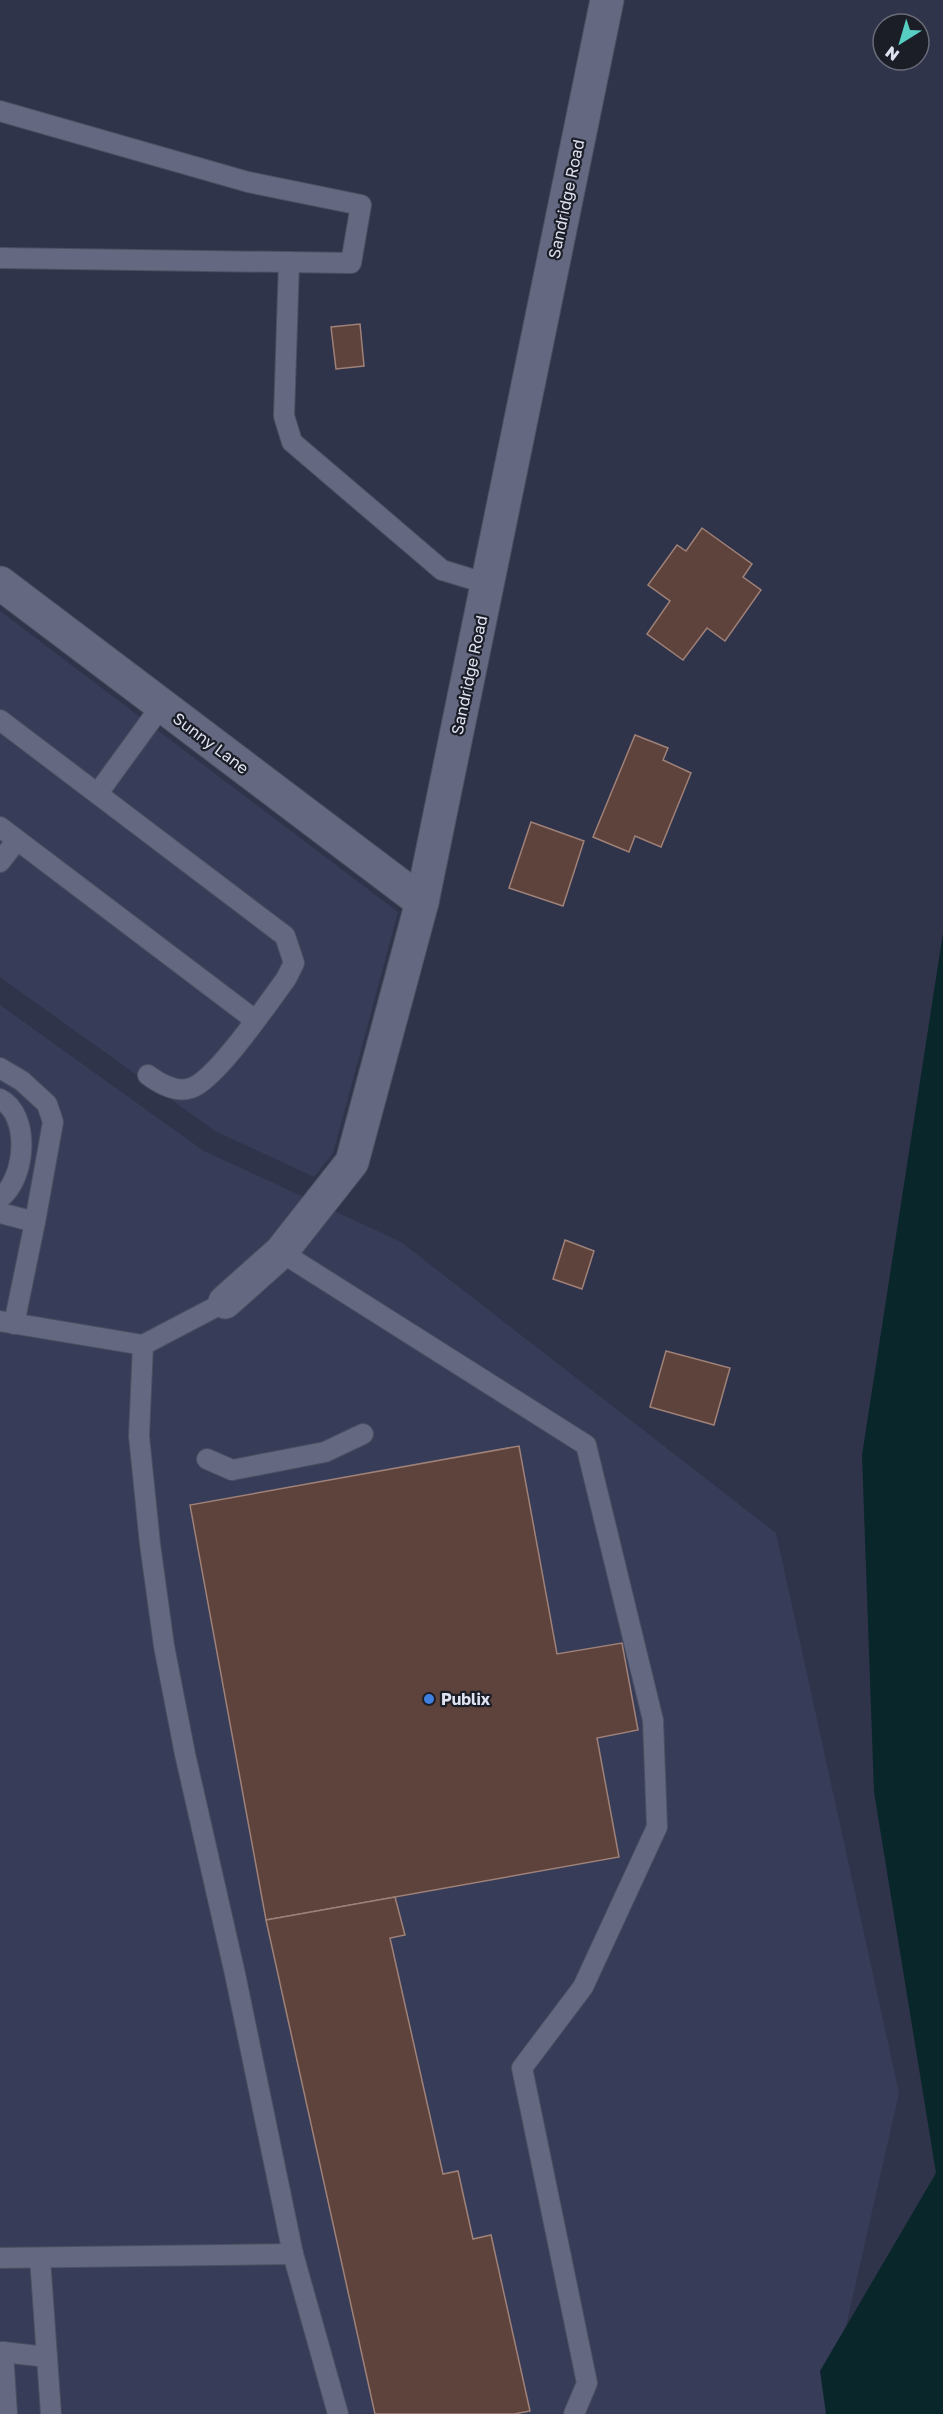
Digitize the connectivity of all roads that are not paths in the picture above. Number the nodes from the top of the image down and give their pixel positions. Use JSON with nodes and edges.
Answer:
{"nodes":[{"id":1,"x":607,"y":0,"type":"edge"},
{"id":2,"x":0,"y":111,"type":"edge"},
{"id":3,"x":0,"y":258,"type":"edge"},
{"id":4,"x":289,"y":262,"type":"junction"},
{"id":5,"x":0,"y":583,"type":"edge"},
{"id":6,"x":488,"y":584,"type":"junction"},
{"id":7,"x":162,"y":705,"type":"junction"},
{"id":8,"x":0,"y":720,"type":"edge"},
{"id":9,"x":98,"y":793,"type":"junction"},
{"id":10,"x":0,"y":827,"type":"edge"},
{"id":11,"x":17,"y":840,"type":"junction"},
{"id":12,"x":0,"y":862,"type":"edge"},
{"id":13,"x":422,"y":902,"type":"junction"},
{"id":14,"x":255,"y":1020,"type":"junction"},
{"id":15,"x":0,"y":1068,"type":"edge"},
{"id":16,"x":148,"y":1076,"type":"dead end"},
{"id":17,"x":0,"y":1099,"type":"edge"},
{"id":18,"x":0,"y":1198,"type":"edge"},
{"id":19,"x":0,"y":1213,"type":"edge"},
{"id":20,"x":34,"y":1222,"type":"junction"},
{"id":21,"x":280,"y":1252,"type":"junction"},
{"id":22,"x":225,"y":1302,"type":"joint"},
{"id":23,"x":7,"y":1322,"type":"edge"},
{"id":24,"x":143,"y":1345,"type":"junction"},
{"id":25,"x":363,"y":1434,"type":"dead end"},
{"id":26,"x":207,"y":1460,"type":"dead end"},
{"id":27,"x":293,"y":2254,"type":"junction"},
{"id":28,"x":0,"y":2258,"type":"edge"},
{"id":29,"x":40,"y":2258,"type":"junction"},
{"id":30,"x":2,"y":2352,"type":"edge"},
{"id":31,"x":47,"y":2356,"type":"junction"},
{"id":32,"x":7,"y":2414,"type":"edge"},
{"id":33,"x":51,"y":2414,"type":"edge"},
{"id":34,"x":338,"y":2414,"type":"edge"},
{"id":35,"x":574,"y":2414,"type":"edge"}],
"edges":[{"from":1,"to":6,"type":"street","name":"Sandridge Road"},
{"from":2,"to":4,"type":"lane"},
{"from":3,"to":4,"type":"lane"},
{"from":4,"to":6,"type":"lane"},
{"from":5,"to":7,"type":"street","name":"Sunny Lane"},
{"from":6,"to":13,"type":"street","name":"Sandridge Road"},
{"from":7,"to":9,"type":"lane"},
{"from":7,"to":13,"type":"street","name":"Sunny Lane"},
{"from":8,"to":9,"type":"lane"},
{"from":9,"to":14,"type":"lane"},
{"from":10,"to":11,"type":"lane"},
{"from":11,"to":12,"type":"lane"},
{"from":11,"to":14,"type":"lane"},
{"from":13,"to":21,"type":"street","name":"Sandridge Road"},
{"from":14,"to":16,"type":"lane"},
{"from":15,"to":20,"type":"lane"},
{"from":17,"to":18,"type":"lane"},
{"from":19,"to":20,"type":"lane"},
{"from":20,"to":23,"type":"lane"},
{"from":21,"to":22,"type":"street","name":"Sandridge Road"},
{"from":21,"to":35,"type":"lane"},
{"from":22,"to":24,"type":"lane"},
{"from":23,"to":24,"type":"lane"},
{"from":24,"to":27,"type":"lane"},
{"from":25,"to":26,"type":"lane"},
{"from":27,"to":29,"type":"lane"},
{"from":27,"to":34,"type":"lane"},
{"from":28,"to":29,"type":"lane"},
{"from":29,"to":31,"type":"lane"},
{"from":30,"to":31,"type":"lane"},
{"from":30,"to":32,"type":"lane"},
{"from":31,"to":33,"type":"lane"}]}
